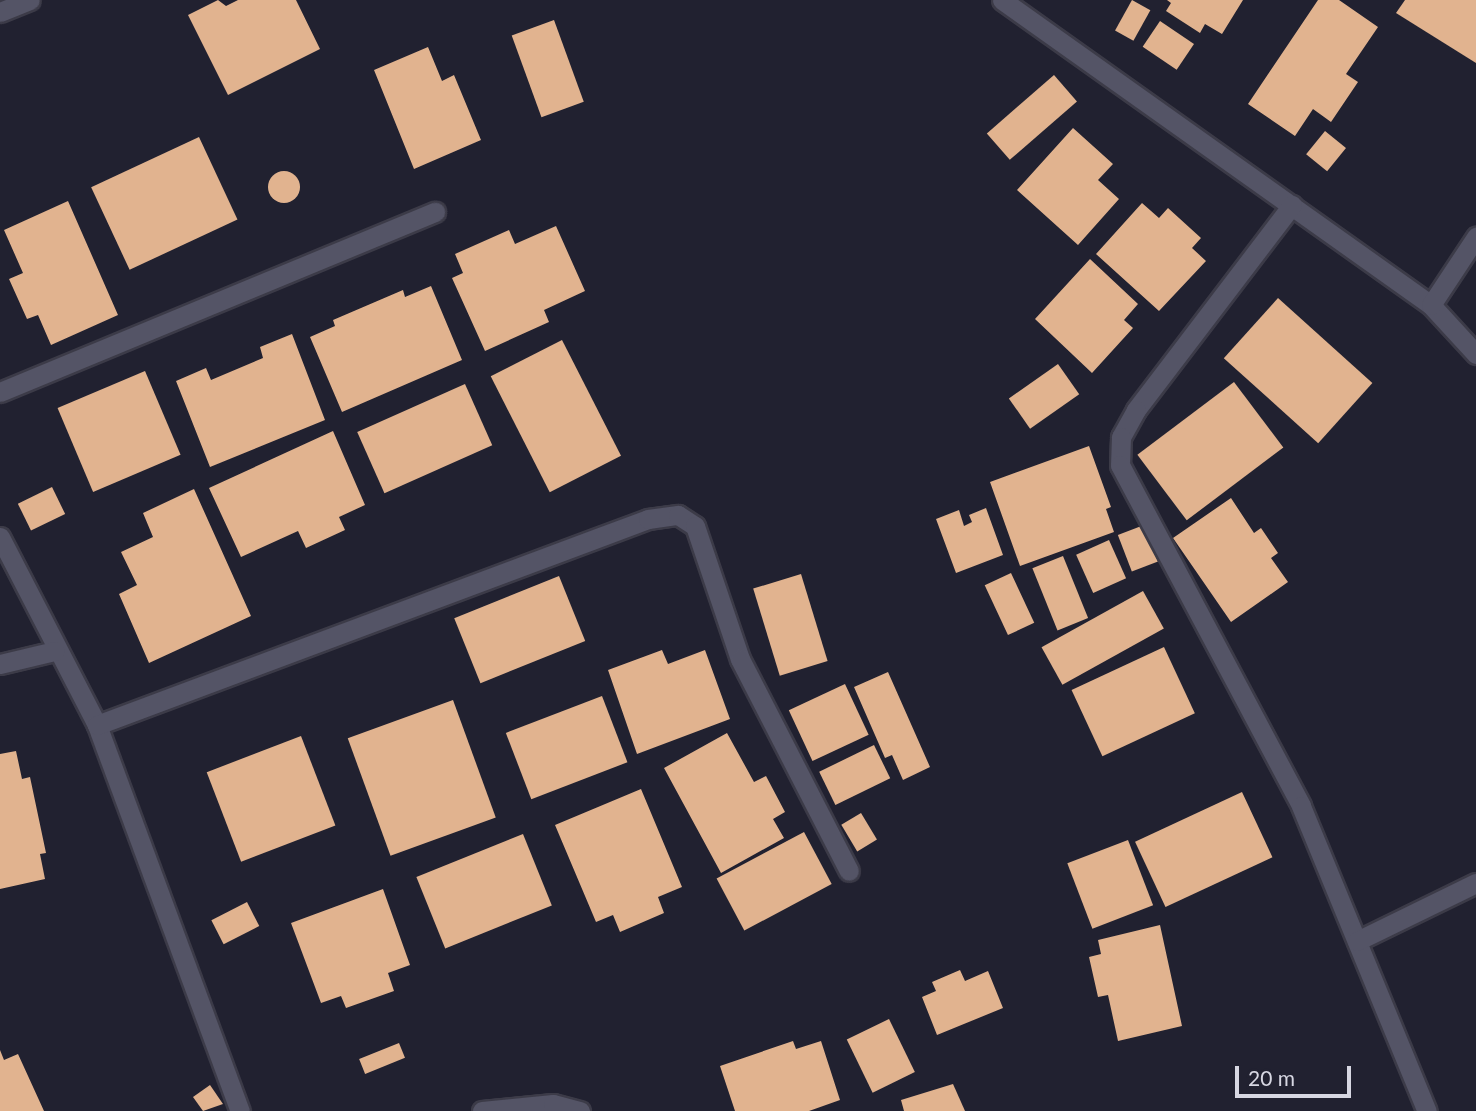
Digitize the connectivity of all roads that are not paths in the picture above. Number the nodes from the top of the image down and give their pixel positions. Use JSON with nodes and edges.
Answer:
{"nodes":[{"id":1,"x":30,"y":0,"type":"edge"},
{"id":2,"x":1002,"y":0,"type":"edge"},
{"id":3,"x":0,"y":12,"type":"edge"},
{"id":4,"x":1292,"y":205,"type":"junction"},
{"id":5,"x":435,"y":212,"type":"dead end"},
{"id":6,"x":1476,"y":237,"type":"edge"},
{"id":7,"x":1431,"y":305,"type":"junction"},
{"id":8,"x":1476,"y":354,"type":"edge"},
{"id":9,"x":0,"y":392,"type":"edge"},
{"id":10,"x":0,"y":537,"type":"edge"},
{"id":11,"x":54,"y":651,"type":"junction"},
{"id":12,"x":0,"y":664,"type":"edge"},
{"id":13,"x":97,"y":725,"type":"junction"},
{"id":14,"x":849,"y":871,"type":"dead end"},
{"id":15,"x":1476,"y":883,"type":"edge"},
{"id":16,"x":1357,"y":942,"type":"junction"},
{"id":17,"x":240,"y":1111,"type":"edge"},
{"id":18,"x":482,"y":1111,"type":"edge"},
{"id":19,"x":580,"y":1111,"type":"edge"},
{"id":20,"x":1427,"y":1111,"type":"edge"}],
"edges":[{"from":1,"to":3,"type":"street"},
{"from":2,"to":4,"type":"street"},
{"from":4,"to":7,"type":"street"},
{"from":4,"to":16,"type":"street"},
{"from":5,"to":9,"type":"street"},
{"from":6,"to":7,"type":"street"},
{"from":7,"to":8,"type":"street"},
{"from":10,"to":11,"type":"street"},
{"from":11,"to":12,"type":"street"},
{"from":11,"to":13,"type":"street"},
{"from":13,"to":14,"type":"street"},
{"from":13,"to":17,"type":"street"},
{"from":15,"to":16,"type":"street"},
{"from":16,"to":20,"type":"street"},
{"from":18,"to":19,"type":"street"}]}
